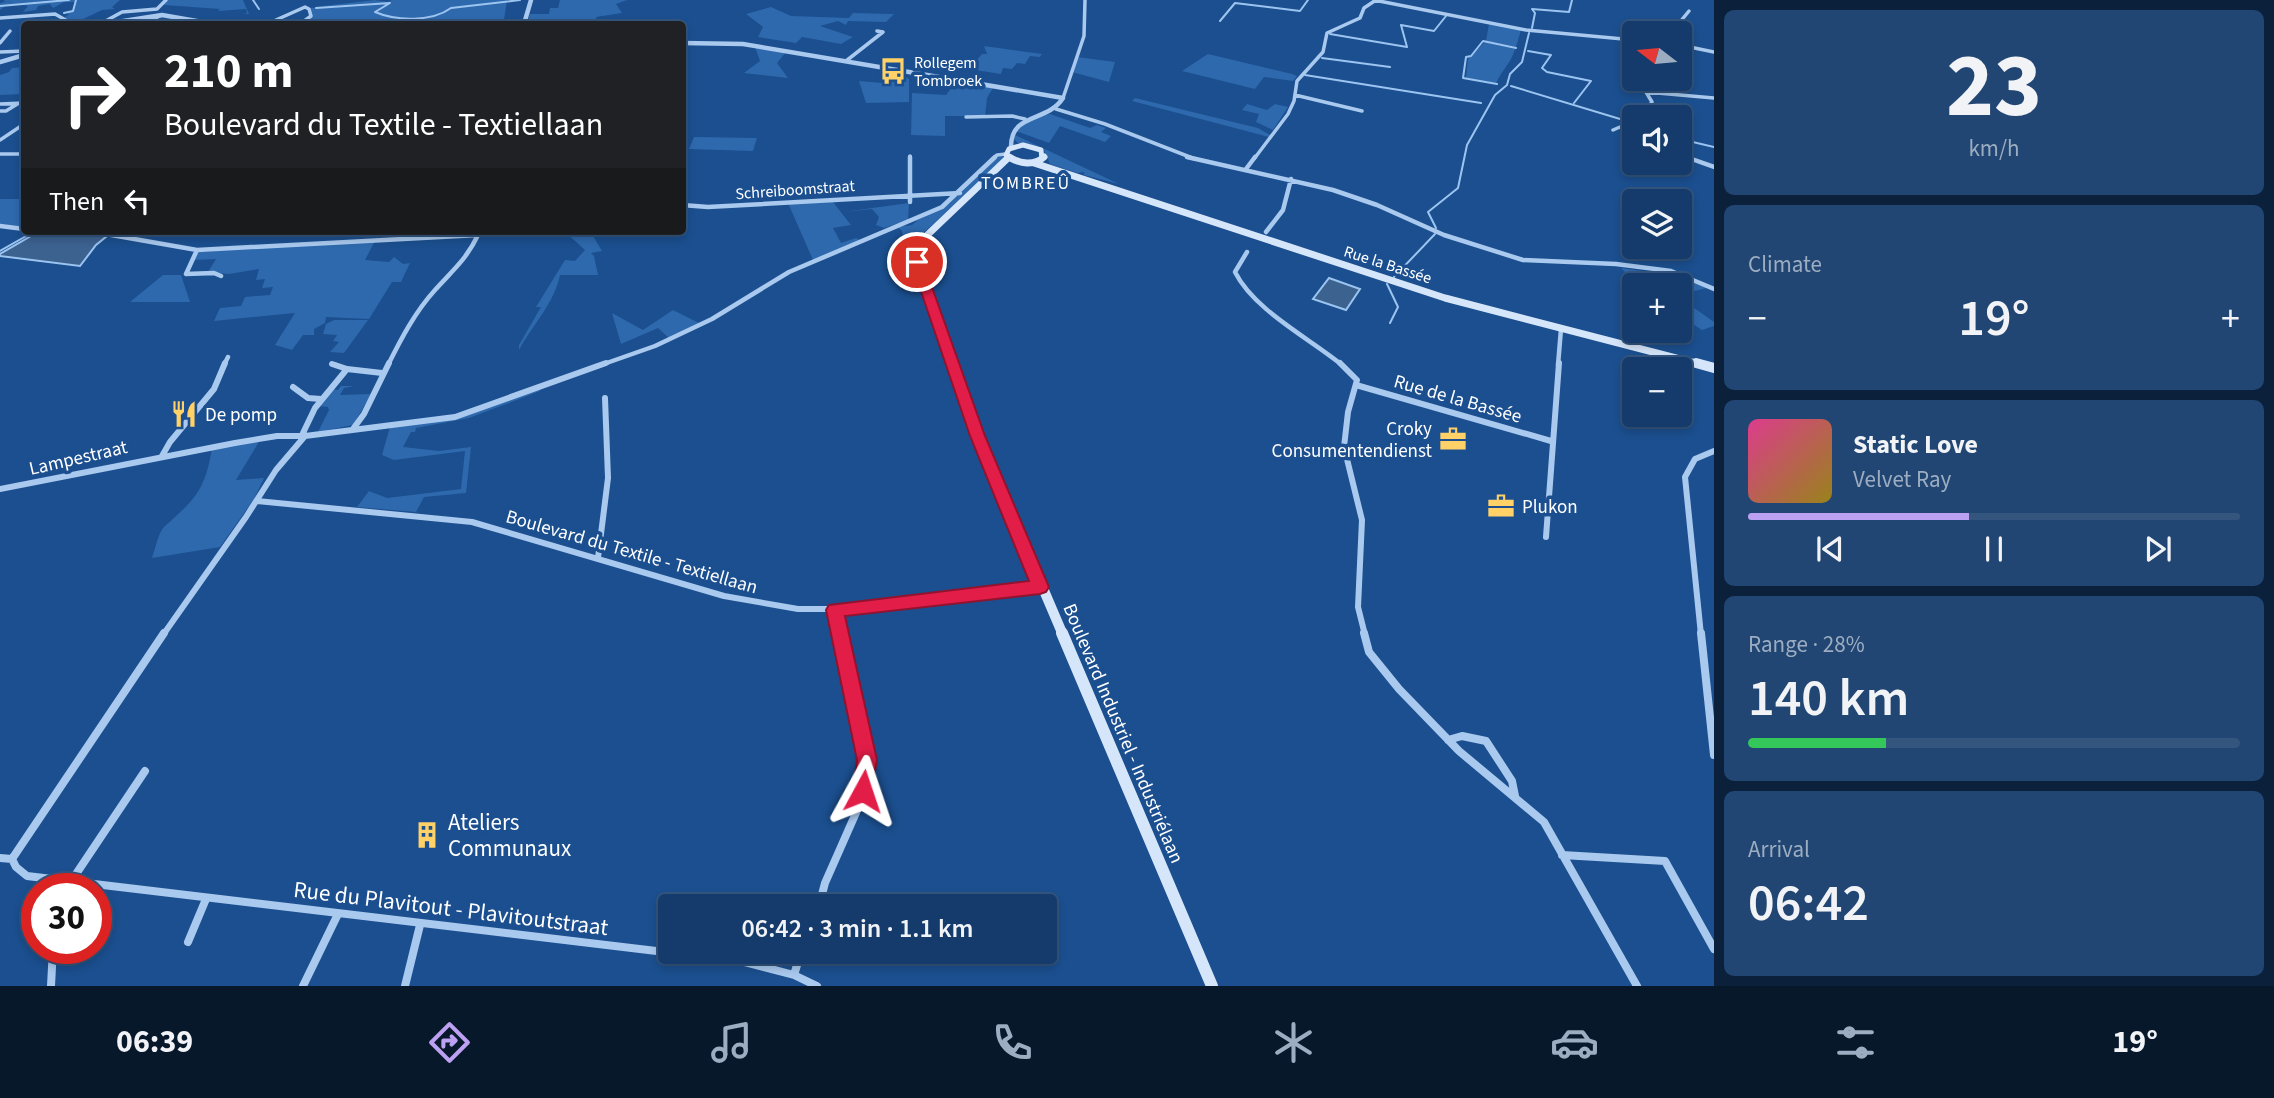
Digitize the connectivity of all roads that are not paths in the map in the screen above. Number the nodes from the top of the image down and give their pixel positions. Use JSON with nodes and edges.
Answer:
{"nodes":[{"id":1,"x":166,"y":0,"type":"edge"},
{"id":2,"x":531,"y":0,"type":"edge"},
{"id":3,"x":1085,"y":0,"type":"edge"},
{"id":4,"x":1375,"y":0,"type":"edge"},
{"id":5,"x":1689,"y":11,"type":"dead end"},
{"id":6,"x":158,"y":13,"type":"junction"},
{"id":7,"x":0,"y":19,"type":"edge"},
{"id":8,"x":67,"y":21,"type":"edge"},
{"id":9,"x":112,"y":21,"type":"edge"},
{"id":10,"x":118,"y":21,"type":"edge"},
{"id":11,"x":146,"y":21,"type":"edge"},
{"id":12,"x":199,"y":21,"type":"edge"},
{"id":13,"x":274,"y":21,"type":"edge"},
{"id":14,"x":304,"y":21,"type":"edge"},
{"id":15,"x":525,"y":21,"type":"edge"},
{"id":16,"x":1681,"y":21,"type":"edge"},
{"id":17,"x":877,"y":31,"type":"dead end"},
{"id":18,"x":0,"y":32,"type":"edge"},
{"id":19,"x":1622,"y":39,"type":"edge"},
{"id":20,"x":0,"y":43,"type":"edge"},
{"id":21,"x":686,"y":43,"type":"edge"},
{"id":22,"x":1692,"y":48,"type":"edge"},
{"id":23,"x":0,"y":52,"type":"edge"},
{"id":24,"x":1714,"y":52,"type":"edge"},
{"id":25,"x":21,"y":53,"type":"edge"},
{"id":26,"x":21,"y":54,"type":"edge"},
{"id":27,"x":848,"y":61,"type":"junction"},
{"id":28,"x":0,"y":62,"type":"edge"},
{"id":29,"x":906,"y":73,"type":"junction"},
{"id":30,"x":909,"y":79,"type":"dead end"},
{"id":31,"x":1295,"y":95,"type":"junction"},
{"id":32,"x":1063,"y":97,"type":"junction"},
{"id":33,"x":1714,"y":98,"type":"edge"},
{"id":34,"x":21,"y":103,"type":"edge"},
{"id":35,"x":21,"y":103,"type":"edge"},
{"id":36,"x":0,"y":104,"type":"edge"},
{"id":37,"x":1650,"y":105,"type":"edge"},
{"id":38,"x":1056,"y":109,"type":"junction"},
{"id":39,"x":1362,"y":111,"type":"dead end"},
{"id":40,"x":1,"y":113,"type":"edge"},
{"id":41,"x":966,"y":117,"type":"dead end"},
{"id":42,"x":1026,"y":119,"type":"junction"},
{"id":43,"x":21,"y":126,"type":"edge"},
{"id":44,"x":1622,"y":126,"type":"edge"},
{"id":45,"x":1613,"y":130,"type":"dead end"},
{"id":46,"x":1011,"y":138,"type":"junction"},
{"id":47,"x":0,"y":140,"type":"edge"},
{"id":48,"x":1023,"y":145,"type":"junction"},
{"id":49,"x":1011,"y":147,"type":"junction"},
{"id":50,"x":0,"y":154,"type":"edge"},
{"id":51,"x":21,"y":154,"type":"edge"},
{"id":52,"x":1004,"y":155,"type":"junction"},
{"id":53,"x":910,"y":156,"type":"dead end"},
{"id":54,"x":1044,"y":159,"type":"junction"},
{"id":55,"x":1692,"y":159,"type":"edge"},
{"id":56,"x":1019,"y":163,"type":"junction"},
{"id":57,"x":1034,"y":163,"type":"junction"},
{"id":58,"x":1714,"y":167,"type":"edge"},
{"id":59,"x":999,"y":168,"type":"junction"},
{"id":60,"x":1057,"y":169,"type":"junction"},
{"id":61,"x":1246,"y":169,"type":"junction"},
{"id":62,"x":1291,"y":179,"type":"junction"},
{"id":63,"x":960,"y":192,"type":"junction"},
{"id":64,"x":909,"y":194,"type":"junction"},
{"id":65,"x":910,"y":202,"type":"dead end"},
{"id":66,"x":686,"y":206,"type":"edge"},
{"id":67,"x":0,"y":226,"type":"edge"},
{"id":68,"x":21,"y":229,"type":"edge"},
{"id":69,"x":1266,"y":232,"type":"dead end"},
{"id":70,"x":111,"y":235,"type":"edge"},
{"id":71,"x":478,"y":235,"type":"joint"},
{"id":72,"x":197,"y":250,"type":"junction"},
{"id":73,"x":1247,"y":253,"type":"dead end"},
{"id":74,"x":220,"y":276,"type":"dead end"},
{"id":75,"x":1714,"y":289,"type":"edge"},
{"id":76,"x":1561,"y":329,"type":"junction"},
{"id":77,"x":228,"y":357,"type":"dead end"},
{"id":78,"x":332,"y":364,"type":"dead end"},
{"id":79,"x":1714,"y":368,"type":"edge"},
{"id":80,"x":346,"y":369,"type":"junction"},
{"id":81,"x":382,"y":373,"type":"junction"},
{"id":82,"x":1356,"y":385,"type":"junction"},
{"id":83,"x":293,"y":387,"type":"dead end"},
{"id":84,"x":605,"y":398,"type":"dead end"},
{"id":85,"x":321,"y":399,"type":"junction"},
{"id":86,"x":353,"y":429,"type":"junction"},
{"id":87,"x":305,"y":436,"type":"junction"},
{"id":88,"x":1551,"y":441,"type":"junction"},
{"id":89,"x":1714,"y":451,"type":"edge"},
{"id":90,"x":162,"y":456,"type":"junction"},
{"id":91,"x":0,"y":489,"type":"edge"},
{"id":92,"x":257,"y":501,"type":"junction"},
{"id":93,"x":1546,"y":537,"type":"dead end"},
{"id":94,"x":598,"y":558,"type":"junction"},
{"id":95,"x":1040,"y":587,"type":"junction"},
{"id":96,"x":835,"y":610,"type":"junction"},
{"id":97,"x":1448,"y":740,"type":"junction"},
{"id":98,"x":1714,"y":755,"type":"edge"},
{"id":99,"x":145,"y":771,"type":"dead end"},
{"id":100,"x":1515,"y":797,"type":"junction"},
{"id":101,"x":1562,"y":855,"type":"junction"},
{"id":102,"x":0,"y":858,"type":"edge"},
{"id":103,"x":12,"y":859,"type":"junction"},
{"id":104,"x":23,"y":873,"type":"edge"},
{"id":105,"x":81,"y":873,"type":"edge"},
{"id":106,"x":112,"y":889,"type":"edge"},
{"id":107,"x":822,"y":894,"type":"edge"},
{"id":108,"x":206,"y":899,"type":"junction"},
{"id":109,"x":338,"y":915,"type":"junction"},
{"id":110,"x":420,"y":925,"type":"junction"},
{"id":111,"x":188,"y":942,"type":"dead end"},
{"id":112,"x":1714,"y":949,"type":"edge"},
{"id":113,"x":50,"y":964,"type":"edge"},
{"id":114,"x":797,"y":964,"type":"edge"},
{"id":115,"x":794,"y":975,"type":"junction"},
{"id":116,"x":803,"y":983,"type":"edge"},
{"id":117,"x":51,"y":986,"type":"edge"},
{"id":118,"x":303,"y":986,"type":"edge"},
{"id":119,"x":405,"y":986,"type":"edge"},
{"id":120,"x":817,"y":986,"type":"edge"},
{"id":121,"x":1212,"y":986,"type":"edge"},
{"id":122,"x":1637,"y":986,"type":"edge"}],
"edges":[{"from":1,"to":6,"type":"street"},
{"from":2,"to":15,"type":"street"},
{"from":3,"to":32,"type":"street"},
{"from":4,"to":19,"type":"street"},
{"from":4,"to":31,"type":"street"},
{"from":5,"to":16,"type":"street"},
{"from":6,"to":9,"type":"street"},
{"from":6,"to":10,"type":"street"},
{"from":6,"to":11,"type":"street"},
{"from":6,"to":12,"type":"street"},
{"from":7,"to":8,"type":"street"},
{"from":13,"to":14,"type":"street"},
{"from":17,"to":27,"type":"street"},
{"from":18,"to":20,"type":"street"},
{"from":21,"to":27,"type":"street"},
{"from":22,"to":24,"type":"street"},
{"from":23,"to":25,"type":"street"},
{"from":26,"to":28,"type":"street"},
{"from":27,"to":29,"type":"street"},
{"from":29,"to":30,"type":"street"},
{"from":29,"to":32,"type":"street"},
{"from":31,"to":39,"type":"street"},
{"from":31,"to":61,"type":"street"},
{"from":32,"to":38,"type":"street"},
{"from":33,"to":37,"type":"street"},
{"from":34,"to":36,"type":"street"},
{"from":35,"to":40,"type":"street"},
{"from":38,"to":42,"type":"street"},
{"from":38,"to":61,"type":"street"},
{"from":41,"to":42,"type":"street"},
{"from":42,"to":46,"type":"street"},
{"from":43,"to":47,"type":"street"},
{"from":44,"to":45,"type":"street"},
{"from":46,"to":48,"type":"street"},
{"from":46,"to":49,"type":"street"},
{"from":48,"to":49,"type":"main road"},
{"from":48,"to":54,"type":"main road","name":"Rue la Bassée"},
{"from":49,"to":52,"type":"main road","name":"Boulevard Industriel - Industriélaan"},
{"from":50,"to":51,"type":"street"},
{"from":52,"to":56,"type":"main road"},
{"from":52,"to":59,"type":"main road","name":"Boulevard Industriel - Industriélaan"},
{"from":52,"to":63,"type":"street","name":"Lampestraat"},
{"from":53,"to":64,"type":"street"},
{"from":54,"to":57,"type":"main road"},
{"from":54,"to":60,"type":"main road","name":"Rue la Bassée"},
{"from":55,"to":58,"type":"street"},
{"from":56,"to":57,"type":"main road"},
{"from":56,"to":59,"type":"main road","name":"Boulevard Industriel - Industriélaan"},
{"from":57,"to":60,"type":"main road","name":"Rue la Bassée"},
{"from":59,"to":95,"type":"main road","name":"Boulevard Industriel - Industriélaan"},
{"from":60,"to":76,"type":"main road","name":"Rue la Bassée"},
{"from":61,"to":62,"type":"street"},
{"from":62,"to":69,"type":"street"},
{"from":62,"to":75,"type":"street"},
{"from":63,"to":64,"type":"street","name":"Schreiboomstraat"},
{"from":63,"to":86,"type":"street","name":"Lampestraat"},
{"from":64,"to":65,"type":"street"},
{"from":64,"to":66,"type":"street","name":"Schreiboomstraat"},
{"from":67,"to":68,"type":"street"},
{"from":70,"to":72,"type":"street"},
{"from":71,"to":72,"type":"street"},
{"from":71,"to":81,"type":"street"},
{"from":72,"to":74,"type":"street"},
{"from":73,"to":82,"type":"street"},
{"from":76,"to":79,"type":"main road","name":"Rue la Bassée"},
{"from":76,"to":88,"type":"street"},
{"from":77,"to":90,"type":"street"},
{"from":78,"to":80,"type":"street"},
{"from":80,"to":81,"type":"street"},
{"from":80,"to":85,"type":"street"},
{"from":81,"to":86,"type":"street"},
{"from":82,"to":88,"type":"street","name":"Rue de la Bassée"},
{"from":82,"to":97,"type":"street"},
{"from":83,"to":85,"type":"street"},
{"from":84,"to":94,"type":"street"},
{"from":85,"to":87,"type":"street"},
{"from":86,"to":87,"type":"street","name":"Lampestraat"},
{"from":87,"to":90,"type":"street","name":"Lampestraat"},
{"from":87,"to":92,"type":"street"},
{"from":88,"to":93,"type":"street"},
{"from":89,"to":98,"type":"street"},
{"from":90,"to":91,"type":"street","name":"Lampestraat"},
{"from":92,"to":94,"type":"street","name":"Boulevard du Textile - Textiellaan"},
{"from":92,"to":103,"type":"street"},
{"from":94,"to":96,"type":"street","name":"Boulevard du Textile - Textiellaan"},
{"from":95,"to":96,"type":"street","name":"Boulevard du Textile - Textiellaan"},
{"from":95,"to":121,"type":"main road","name":"Boulevard Industriel - Industriélaan"},
{"from":96,"to":107,"type":"street"},
{"from":97,"to":100,"type":"street"},
{"from":97,"to":100,"type":"street"},
{"from":99,"to":105,"type":"street"},
{"from":100,"to":101,"type":"street"},
{"from":101,"to":112,"type":"street"},
{"from":101,"to":122,"type":"street"},
{"from":102,"to":103,"type":"street"},
{"from":103,"to":104,"type":"street","name":"Rue du Plavitout - Plavitoutstraat"},
{"from":106,"to":108,"type":"street","name":"Rue du Plavitout - Plavitoutstraat"},
{"from":108,"to":109,"type":"street","name":"Rue du Plavitout - Plavitoutstraat"},
{"from":108,"to":111,"type":"street"},
{"from":109,"to":110,"type":"street","name":"Rue du Plavitout - Plavitoutstraat"},
{"from":109,"to":118,"type":"street"},
{"from":110,"to":115,"type":"street","name":"Rue du Plavitout - Plavitoutstraat"},
{"from":110,"to":119,"type":"street"},
{"from":113,"to":117,"type":"street"},
{"from":114,"to":115,"type":"street"},
{"from":115,"to":116,"type":"street","name":"Rue du Plavitout - Plavitoutstraat"},
{"from":116,"to":120,"type":"street","name":"Rue du Plavitout - Plavitoutstraat"}]}
